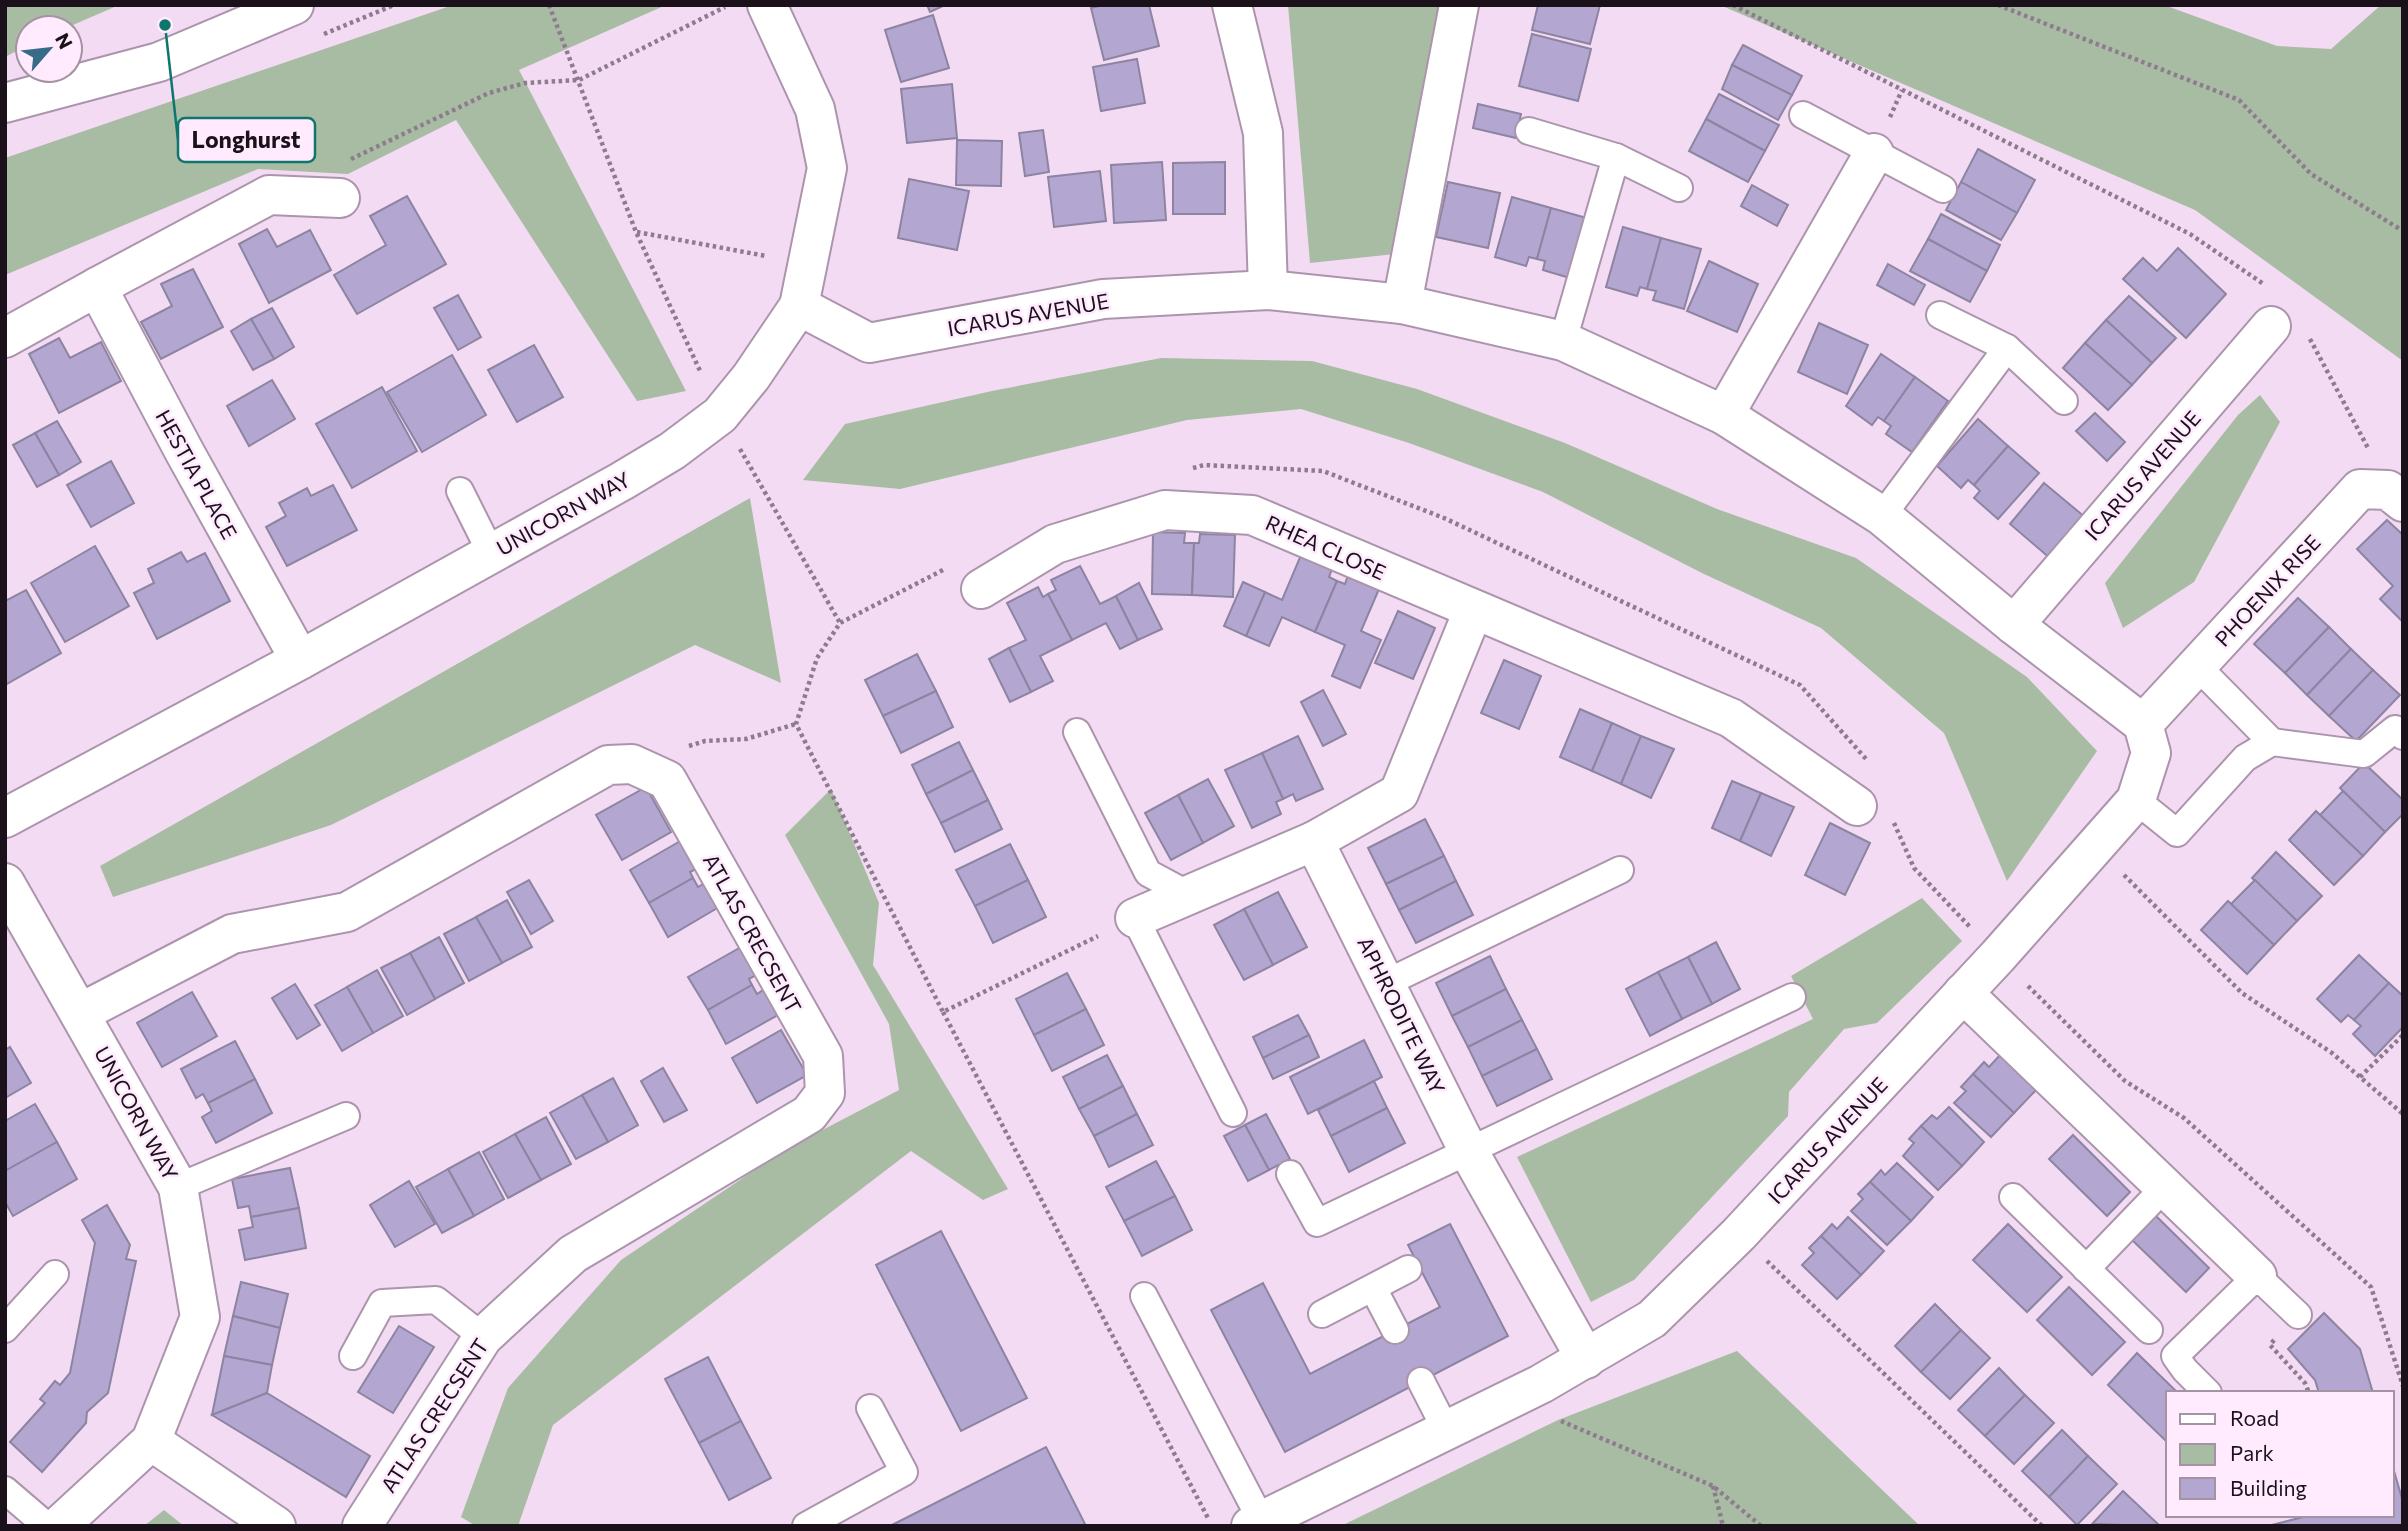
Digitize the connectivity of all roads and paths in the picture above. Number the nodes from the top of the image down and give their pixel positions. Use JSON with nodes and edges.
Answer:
{"nodes":[{"id":1,"x":294,"y":5,"type":"edge"},
{"id":2,"x":549,"y":5,"type":"edge"},
{"id":3,"x":729,"y":5,"type":"edge"},
{"id":4,"x":767,"y":5,"type":"edge"},
{"id":5,"x":1232,"y":5,"type":"edge"},
{"id":6,"x":1459,"y":5,"type":"edge"},
{"id":7,"x":1733,"y":5,"type":"edge"},
{"id":8,"x":1998,"y":5,"type":"edge"},
{"id":9,"x":579,"y":79,"type":"junction"},
{"id":10,"x":5,"y":103,"type":"edge"},
{"id":11,"x":1803,"y":114,"type":"dead end"},
{"id":12,"x":1530,"y":131,"type":"dead end"},
{"id":13,"x":1874,"y":153,"type":"junction"},
{"id":14,"x":1616,"y":157,"type":"junction"},
{"id":15,"x":1679,"y":188,"type":"dead end"},
{"id":16,"x":1943,"y":189,"type":"dead end"},
{"id":17,"x":340,"y":198,"type":"joint"},
{"id":18,"x":2403,"y":231,"type":"edge"},
{"id":19,"x":636,"y":232,"type":"junction"},
{"id":20,"x":809,"y":265,"type":"junction"},
{"id":21,"x":2266,"y":286,"type":"dead end"},
{"id":22,"x":97,"y":287,"type":"junction"},
{"id":23,"x":1268,"y":290,"type":"junction"},
{"id":24,"x":1402,"y":304,"type":"junction"},
{"id":25,"x":799,"y":306,"type":"junction"},
{"id":26,"x":1940,"y":314,"type":"dead end"},
{"id":27,"x":2271,"y":326,"type":"dead end"},
{"id":28,"x":2308,"y":336,"type":"dead end"},
{"id":29,"x":5,"y":338,"type":"edge"},
{"id":30,"x":1563,"y":341,"type":"junction"},
{"id":31,"x":2007,"y":348,"type":"junction"},
{"id":32,"x":2064,"y":401,"type":"dead end"},
{"id":33,"x":720,"y":415,"type":"junction"},
{"id":34,"x":1724,"y":415,"type":"junction"},
{"id":35,"x":460,"y":491,"type":"dead end"},
{"id":36,"x":2395,"y":496,"type":"edge"},
{"id":37,"x":1882,"y":516,"type":"junction"},
{"id":38,"x":491,"y":553,"type":"junction"},
{"id":39,"x":948,"y":568,"type":"dead end"},
{"id":40,"x":981,"y":589,"type":"dead end"},
{"id":41,"x":1473,"y":611,"type":"junction"},
{"id":42,"x":840,"y":623,"type":"junction"},
{"id":43,"x":2014,"y":625,"type":"junction"},
{"id":44,"x":300,"y":660,"type":"junction"},
{"id":45,"x":2197,"y":666,"type":"junction"},
{"id":46,"x":796,"y":724,"type":"junction"},
{"id":47,"x":2143,"y":724,"type":"junction"},
{"id":48,"x":1077,"y":732,"type":"dead end"},
{"id":49,"x":2403,"y":736,"type":"edge"},
{"id":50,"x":2272,"y":742,"type":"junction"},
{"id":51,"x":632,"y":764,"type":"junction"},
{"id":52,"x":2136,"y":800,"type":"junction"},
{"id":53,"x":1857,"y":806,"type":"dead end"},
{"id":54,"x":5,"y":818,"type":"edge"},
{"id":55,"x":1314,"y":841,"type":"junction"},
{"id":56,"x":2096,"y":847,"type":"junction"},
{"id":57,"x":1620,"y":870,"type":"dead end"},
{"id":58,"x":5,"y":883,"type":"edge"},
{"id":59,"x":1189,"y":895,"type":"junction"},
{"id":60,"x":1135,"y":918,"type":"junction"},
{"id":61,"x":1998,"y":956,"type":"junction"},
{"id":62,"x":1387,"y":983,"type":"junction"},
{"id":63,"x":1964,"y":993,"type":"junction"},
{"id":64,"x":1792,"y":997,"type":"dead end"},
{"id":65,"x":943,"y":1012,"type":"junction"},
{"id":66,"x":80,"y":1013,"type":"junction"},
{"id":67,"x":2403,"y":1035,"type":"edge"},
{"id":68,"x":2360,"y":1077,"type":"junction"},
{"id":69,"x":1233,"y":1113,"type":"dead end"},
{"id":70,"x":2403,"y":1114,"type":"edge"},
{"id":71,"x":346,"y":1116,"type":"dead end"},
{"id":72,"x":1469,"y":1152,"type":"junction"},
{"id":73,"x":1290,"y":1174,"type":"dead end"},
{"id":74,"x":178,"y":1187,"type":"junction"},
{"id":75,"x":2165,"y":1187,"type":"junction"},
{"id":76,"x":2013,"y":1197,"type":"dead end"},
{"id":77,"x":1739,"y":1234,"type":"junction"},
{"id":78,"x":1408,"y":1269,"type":"dead end"},
{"id":79,"x":2086,"y":1269,"type":"junction"},
{"id":80,"x":55,"y":1274,"type":"dead end"},
{"id":81,"x":2257,"y":1276,"type":"junction"},
{"id":82,"x":1373,"y":1288,"type":"junction"},
{"id":83,"x":1144,"y":1296,"type":"dead end"},
{"id":84,"x":1322,"y":1314,"type":"dead end"},
{"id":85,"x":2298,"y":1315,"type":"joint"},
{"id":86,"x":5,"y":1329,"type":"edge"},
{"id":87,"x":1395,"y":1330,"type":"dead end"},
{"id":88,"x":2149,"y":1330,"type":"dead end"},
{"id":89,"x":483,"y":1338,"type":"junction"},
{"id":90,"x":353,"y":1356,"type":"dead end"},
{"id":91,"x":1587,"y":1359,"type":"junction"},
{"id":92,"x":1421,"y":1381,"type":"dead end"},
{"id":93,"x":1541,"y":1384,"type":"junction"},
{"id":94,"x":2403,"y":1386,"type":"edge"},
{"id":95,"x":2205,"y":1391,"type":"edge"},
{"id":96,"x":2308,"y":1391,"type":"edge"},
{"id":97,"x":870,"y":1408,"type":"dead end"},
{"id":98,"x":1447,"y":1432,"type":"junction"},
{"id":99,"x":151,"y":1441,"type":"junction"},
{"id":100,"x":1713,"y":1486,"type":"junction"},
{"id":101,"x":5,"y":1490,"type":"edge"},
{"id":102,"x":1256,"y":1523,"type":"edge"},
{"id":103,"x":47,"y":1526,"type":"edge"},
{"id":104,"x":59,"y":1526,"type":"edge"},
{"id":105,"x":276,"y":1526,"type":"edge"},
{"id":106,"x":362,"y":1526,"type":"edge"},
{"id":107,"x":806,"y":1526,"type":"edge"},
{"id":108,"x":1212,"y":1526,"type":"edge"},
{"id":109,"x":1723,"y":1526,"type":"edge"},
{"id":110,"x":1761,"y":1526,"type":"edge"},
{"id":111,"x":2042,"y":1526,"type":"edge"}],
"edges":[{"from":1,"to":10,"type":"street"},
{"from":2,"to":9,"type":"path"},
{"from":3,"to":9,"type":"path"},
{"from":4,"to":20,"type":"street","name":"UNICORN WAY"},
{"from":5,"to":23,"type":"street"},
{"from":6,"to":24,"type":"street"},
{"from":7,"to":21,"type":"path"},
{"from":8,"to":18,"type":"path"},
{"from":9,"to":17,"type":"path"},
{"from":9,"to":19,"type":"path"},
{"from":11,"to":13,"type":"lane"},
{"from":12,"to":14,"type":"lane"},
{"from":13,"to":16,"type":"lane"},
{"from":13,"to":34,"type":"street"},
{"from":14,"to":15,"type":"lane"},
{"from":14,"to":30,"type":"lane"},
{"from":17,"to":22,"type":"street"},
{"from":19,"to":20,"type":"path"},
{"from":19,"to":33,"type":"path"},
{"from":20,"to":25,"type":"street","name":"UNICORN WAY"},
{"from":22,"to":29,"type":"street"},
{"from":22,"to":44,"type":"street","name":"HESTIA PLACE"},
{"from":23,"to":24,"type":"street","name":"ICARUS AVENUE"},
{"from":23,"to":25,"type":"street","name":"ICARUS AVENUE"},
{"from":24,"to":30,"type":"street","name":"ICARUS AVENUE"},
{"from":25,"to":33,"type":"street","name":"UNICORN WAY"},
{"from":26,"to":31,"type":"lane"},
{"from":27,"to":43,"type":"street","name":"ICARUS AVENUE"},
{"from":28,"to":36,"type":"path"},
{"from":30,"to":34,"type":"street","name":"ICARUS AVENUE"},
{"from":31,"to":32,"type":"lane"},
{"from":31,"to":37,"type":"lane"},
{"from":33,"to":38,"type":"street","name":"UNICORN WAY"},
{"from":33,"to":42,"type":"path"},
{"from":34,"to":37,"type":"street","name":"ICARUS AVENUE"},
{"from":35,"to":38,"type":"lane"},
{"from":36,"to":45,"type":"street","name":"PHOENIX RISE"},
{"from":37,"to":43,"type":"street","name":"ICARUS AVENUE"},
{"from":38,"to":44,"type":"street","name":"UNICORN WAY"},
{"from":39,"to":42,"type":"path"},
{"from":40,"to":41,"type":"street","name":"RHEA CLOSE"},
{"from":41,"to":53,"type":"street","name":"RHEA CLOSE"},
{"from":41,"to":55,"type":"street"},
{"from":42,"to":46,"type":"path"},
{"from":43,"to":47,"type":"street","name":"ICARUS AVENUE"},
{"from":44,"to":54,"type":"street","name":"UNICORN WAY"},
{"from":45,"to":47,"type":"street","name":"PHOENIX RISE"},
{"from":45,"to":50,"type":"lane"},
{"from":46,"to":51,"type":"path"},
{"from":46,"to":65,"type":"path"},
{"from":47,"to":52,"type":"street","name":"ICARUS AVENUE"},
{"from":48,"to":59,"type":"lane"},
{"from":49,"to":50,"type":"lane"},
{"from":50,"to":52,"type":"lane"},
{"from":51,"to":66,"type":"street"},
{"from":51,"to":89,"type":"street","name":"ATLAS CRECSENT"},
{"from":52,"to":56,"type":"street","name":"ICARUS AVENUE"},
{"from":55,"to":59,"type":"street"},
{"from":55,"to":62,"type":"street","name":"APHRODITE WAY"},
{"from":56,"to":61,"type":"street","name":"ICARUS AVENUE"},
{"from":56,"to":68,"type":"path"},
{"from":57,"to":62,"type":"lane"},
{"from":58,"to":66,"type":"street","name":"UNICORN WAY"},
{"from":59,"to":60,"type":"street"},
{"from":60,"to":65,"type":"path"},
{"from":60,"to":69,"type":"lane"},
{"from":61,"to":63,"type":"street","name":"ICARUS AVENUE"},
{"from":61,"to":94,"type":"path"},
{"from":62,"to":72,"type":"street","name":"APHRODITE WAY"},
{"from":63,"to":75,"type":"street"},
{"from":63,"to":77,"type":"street","name":"ICARUS AVENUE"},
{"from":64,"to":72,"type":"lane"},
{"from":65,"to":108,"type":"path"},
{"from":66,"to":74,"type":"street","name":"UNICORN WAY"},
{"from":67,"to":68,"type":"path"},
{"from":68,"to":70,"type":"path"},
{"from":71,"to":74,"type":"lane"},
{"from":72,"to":73,"type":"lane"},
{"from":72,"to":91,"type":"street","name":"APHRODITE WAY"},
{"from":74,"to":99,"type":"street","name":"UNICORN WAY"},
{"from":75,"to":79,"type":"lane"},
{"from":75,"to":81,"type":"street"},
{"from":76,"to":79,"type":"lane"},
{"from":77,"to":91,"type":"street","name":"ICARUS AVENUE"},
{"from":77,"to":111,"type":"path"},
{"from":78,"to":82,"type":"lane"},
{"from":79,"to":88,"type":"lane"},
{"from":80,"to":86,"type":"lane"},
{"from":81,"to":85,"type":"lane"},
{"from":81,"to":95,"type":"lane"},
{"from":82,"to":84,"type":"lane"},
{"from":82,"to":87,"type":"lane"},
{"from":83,"to":102,"type":"lane"},
{"from":85,"to":96,"type":"path"},
{"from":89,"to":90,"type":"lane"},
{"from":89,"to":106,"type":"street","name":"ATLAS CRECSENT"},
{"from":91,"to":93,"type":"street","name":"ICARUS AVENUE"},
{"from":92,"to":98,"type":"lane"},
{"from":93,"to":98,"type":"street","name":"ICARUS AVENUE"},
{"from":93,"to":100,"type":"path"},
{"from":97,"to":107,"type":"lane"},
{"from":98,"to":102,"type":"street","name":"ICARUS AVENUE"},
{"from":99,"to":104,"type":"street","name":"UNICORN WAY"},
{"from":99,"to":105,"type":"street"},
{"from":100,"to":109,"type":"path"},
{"from":100,"to":110,"type":"path"},
{"from":101,"to":103,"type":"lane"}]}
